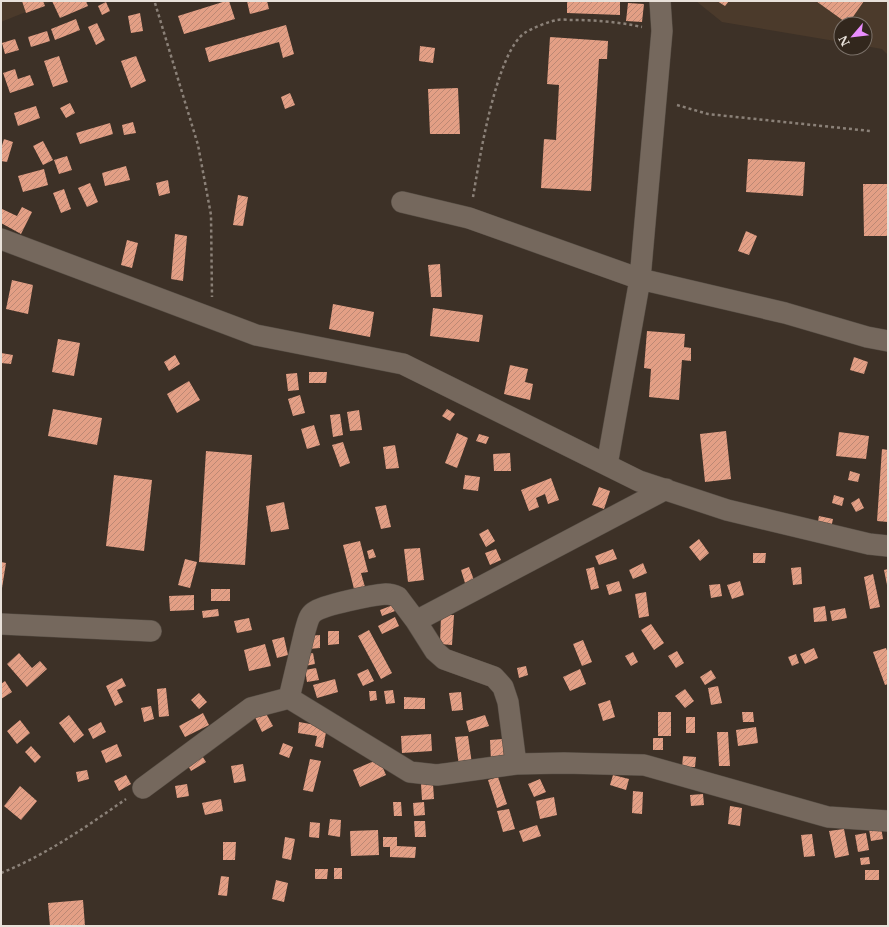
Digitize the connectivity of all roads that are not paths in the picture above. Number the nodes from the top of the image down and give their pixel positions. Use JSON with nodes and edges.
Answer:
{"nodes":[{"id":1,"x":660,"y":1,"type":"edge"},
{"id":2,"x":402,"y":202,"type":"dead end"},
{"id":3,"x":1,"y":239,"type":"edge"},
{"id":4,"x":640,"y":279,"type":"junction"},
{"id":5,"x":888,"y":342,"type":"edge"},
{"id":6,"x":607,"y":466,"type":"junction"},
{"id":7,"x":666,"y":489,"type":"junction"},
{"id":8,"x":888,"y":546,"type":"edge"},
{"id":9,"x":416,"y":621,"type":"junction"},
{"id":10,"x":1,"y":624,"type":"edge"},
{"id":11,"x":151,"y":631,"type":"dead end"},
{"id":12,"x":289,"y":698,"type":"junction"},
{"id":13,"x":516,"y":764,"type":"junction"},
{"id":14,"x":143,"y":788,"type":"road end"},
{"id":15,"x":888,"y":821,"type":"edge"}],
"edges":[{"from":1,"to":4,"type":"street"},
{"from":2,"to":4,"type":"street"},
{"from":3,"to":6,"type":"street"},
{"from":4,"to":5,"type":"street"},
{"from":4,"to":6,"type":"street"},
{"from":6,"to":7,"type":"street"},
{"from":7,"to":8,"type":"street"},
{"from":7,"to":9,"type":"street"},
{"from":9,"to":12,"type":"street"},
{"from":9,"to":13,"type":"street"},
{"from":10,"to":11,"type":"street"},
{"from":12,"to":13,"type":"street"},
{"from":12,"to":14,"type":"street"},
{"from":13,"to":15,"type":"street"}]}
